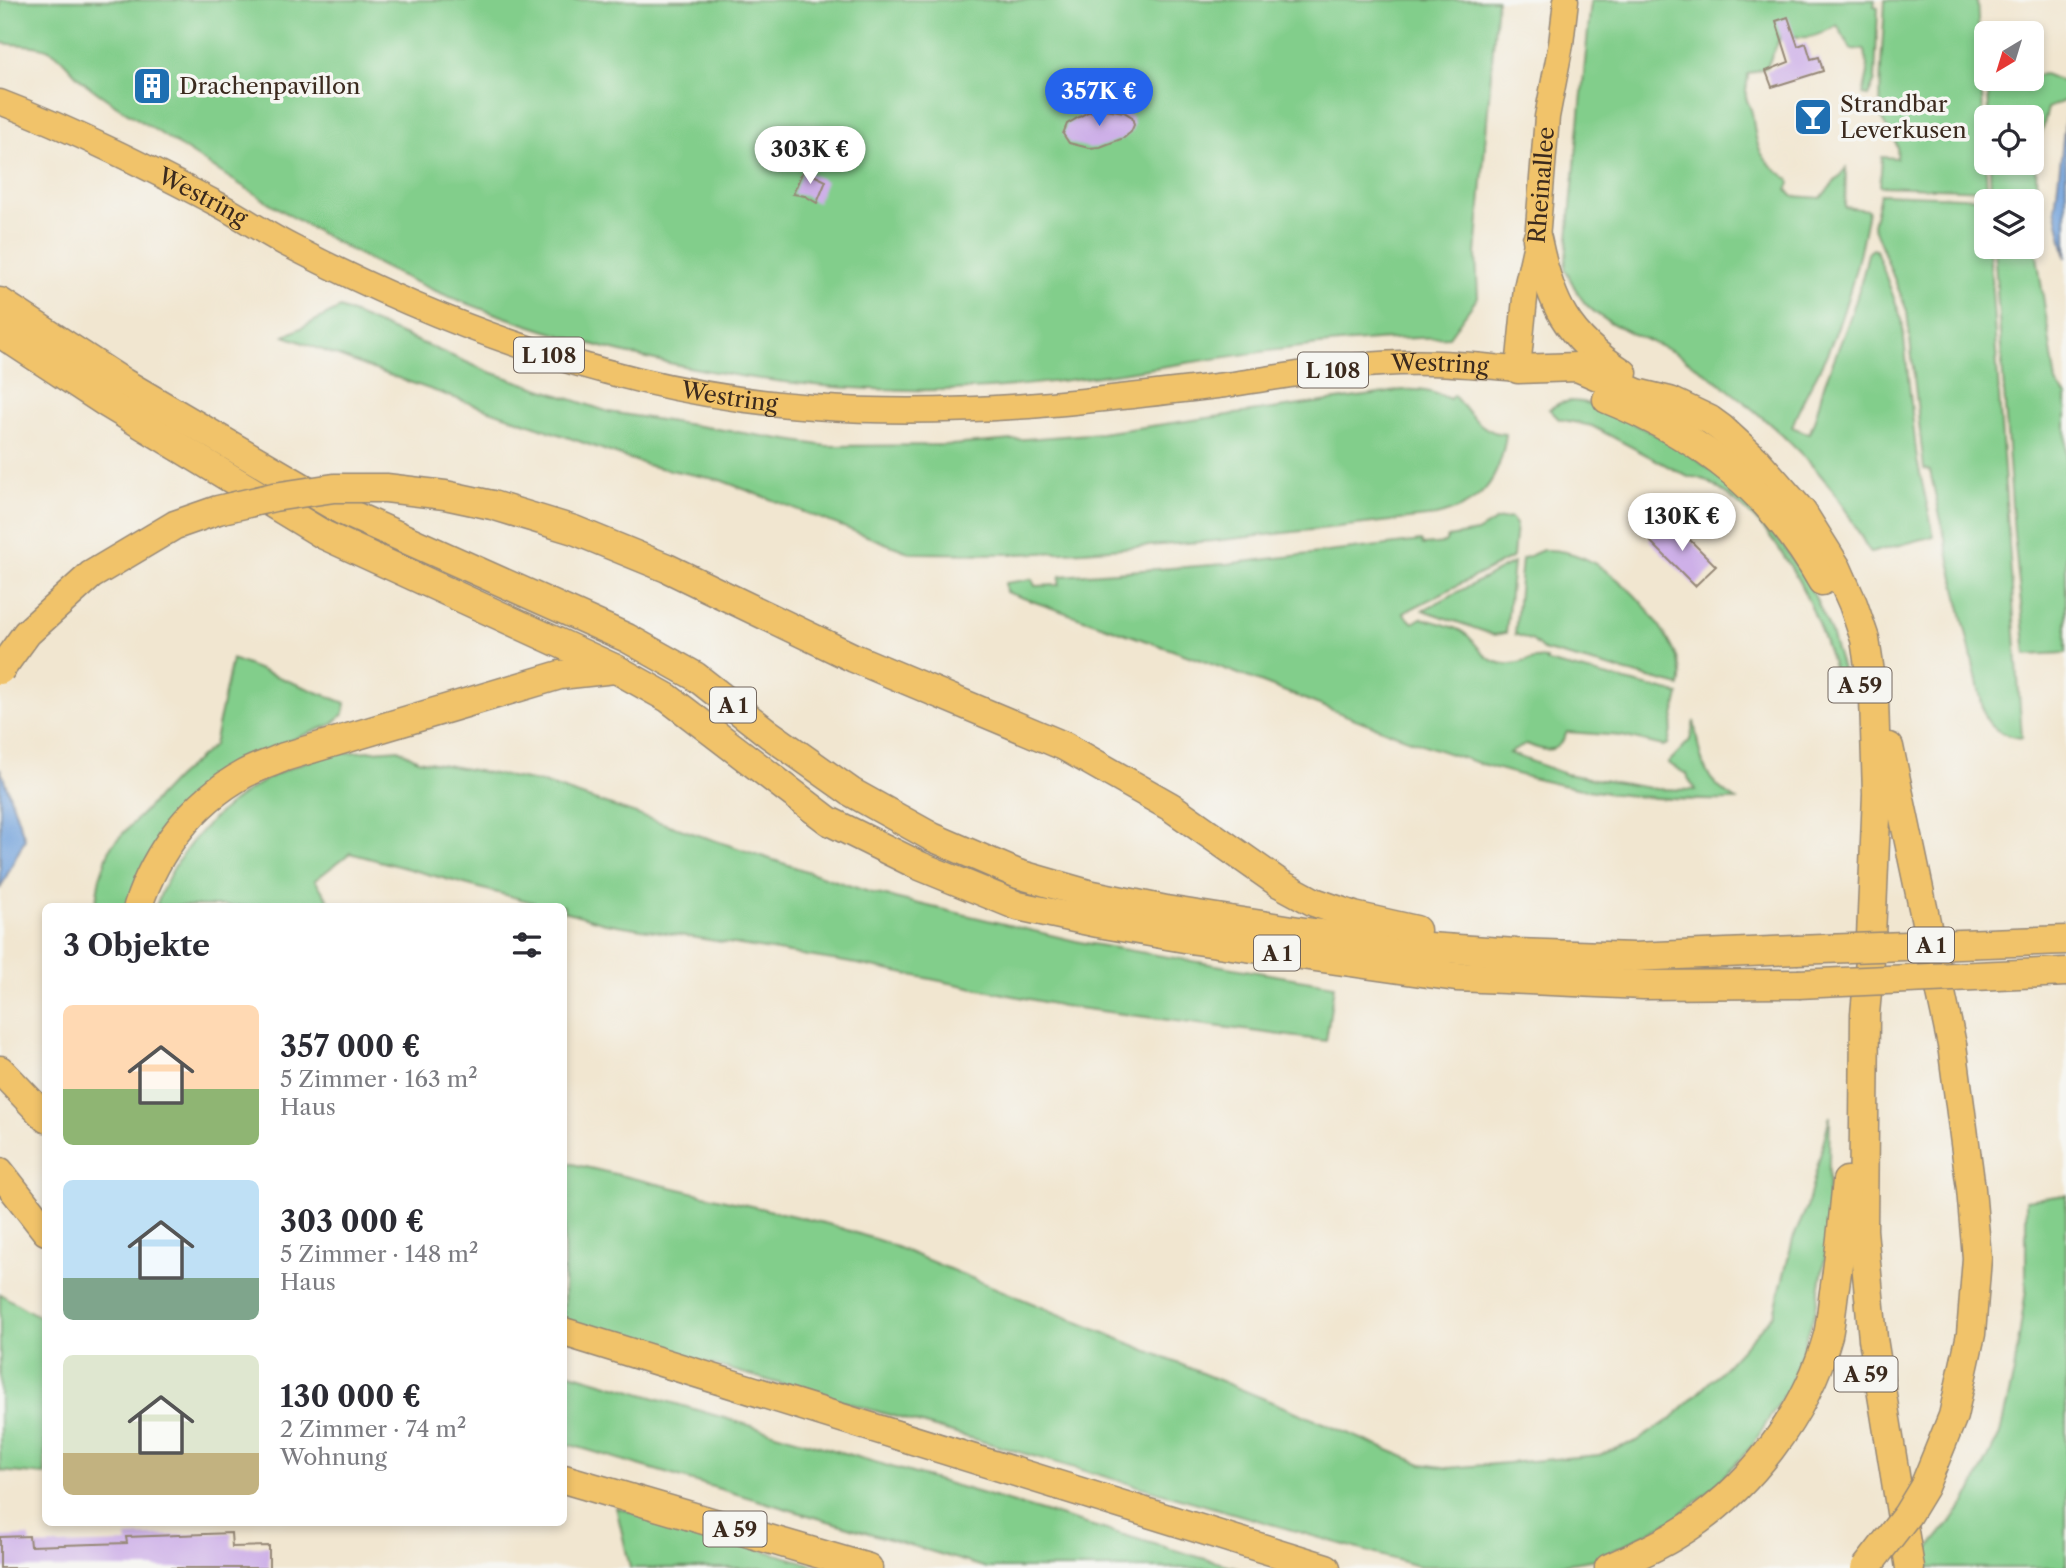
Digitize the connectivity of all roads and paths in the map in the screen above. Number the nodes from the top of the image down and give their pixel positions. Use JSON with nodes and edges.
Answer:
{"nodes":[{"id":1,"x":1566,"y":0,"type":"edge"},
{"id":2,"x":0,"y":102,"type":"edge"},
{"id":3,"x":1537,"y":239,"type":"junction"},
{"id":4,"x":0,"y":302,"type":"edge"},
{"id":5,"x":0,"y":333,"type":"edge"},
{"id":6,"x":1518,"y":369,"type":"junction"},
{"id":7,"x":1670,"y":401,"type":"junction"},
{"id":8,"x":616,"y":669,"type":"junction"},
{"id":9,"x":1871,"y":669,"type":"junction"},
{"id":10,"x":0,"y":670,"type":"edge"},
{"id":11,"x":139,"y":903,"type":"edge"},
{"id":12,"x":2066,"y":940,"type":"edge"},
{"id":13,"x":1516,"y":954,"type":"junction"},
{"id":14,"x":2066,"y":972,"type":"edge"},
{"id":15,"x":0,"y":1070,"type":"edge"},
{"id":16,"x":42,"y":1114,"type":"edge"},
{"id":17,"x":0,"y":1172,"type":"edge"},
{"id":18,"x":1848,"y":1178,"type":"junction"},
{"id":19,"x":42,"y":1226,"type":"edge"},
{"id":20,"x":567,"y":1333,"type":"edge"},
{"id":21,"x":567,"y":1480,"type":"edge"},
{"id":22,"x":867,"y":1568,"type":"edge"},
{"id":23,"x":1326,"y":1568,"type":"edge"},
{"id":24,"x":1609,"y":1568,"type":"edge"},
{"id":25,"x":1866,"y":1568,"type":"edge"},
{"id":26,"x":1898,"y":1568,"type":"edge"},
{"id":27,"x":1910,"y":1568,"type":"edge"}],
"edges":[{"from":1,"to":3,"type":"main road","name":"Rheinallee"},
{"from":2,"to":6,"type":"main road","name":"Westring","number":"L 108"},
{"from":3,"to":6,"type":"main road","name":"Rheinallee"},
{"from":3,"to":7,"type":"highway"},
{"from":4,"to":13,"type":"highway","number":"A 1"},
{"from":5,"to":8,"type":"highway","number":"A 1"},
{"from":6,"to":7,"type":"highway"},
{"from":6,"to":18,"type":"highway","number":"A 59"},
{"from":7,"to":9,"type":"highway","number":"A 59"},
{"from":8,"to":11,"type":"highway"},
{"from":8,"to":14,"type":"highway","number":"A 1","bridge":true},
{"from":9,"to":25,"type":"highway","bridge":true},
{"from":9,"to":27,"type":"highway","number":"A 59"},
{"from":10,"to":13,"type":"highway","bridge":true},
{"from":12,"to":13,"type":"highway","number":"A 1","bridge":true},
{"from":15,"to":16,"type":"highway"},
{"from":17,"to":19,"type":"highway"},
{"from":18,"to":24,"type":"highway"},
{"from":18,"to":26,"type":"highway","number":"A 59"},
{"from":20,"to":23,"type":"highway"},
{"from":21,"to":22,"type":"highway","number":"A 59"}]}
